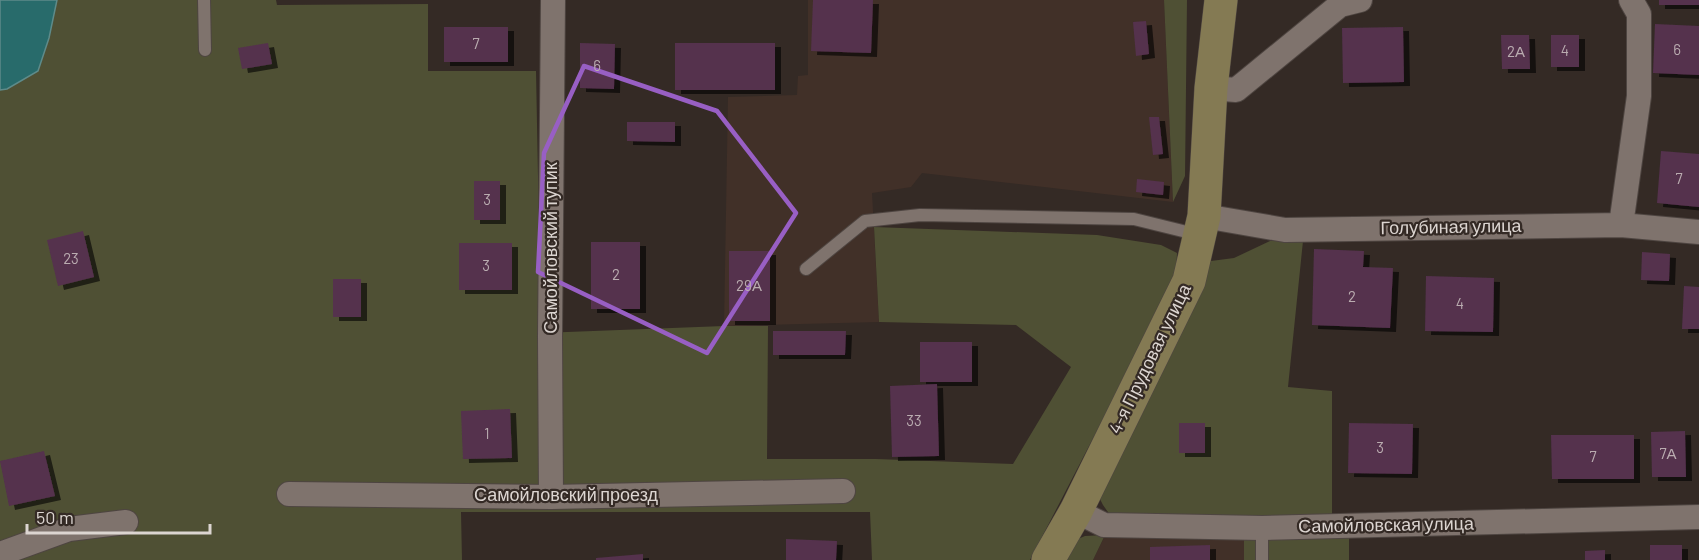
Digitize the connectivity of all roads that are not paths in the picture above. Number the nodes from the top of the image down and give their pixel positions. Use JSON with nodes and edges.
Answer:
{"nodes":[{"id":1,"x":204,"y":0,"type":"edge"},
{"id":2,"x":553,"y":0,"type":"edge"},
{"id":3,"x":1221,"y":0,"type":"edge"},
{"id":4,"x":1360,"y":0,"type":"edge"},
{"id":5,"x":1631,"y":0,"type":"edge"},
{"id":6,"x":206,"y":50,"type":"dead end"},
{"id":7,"x":1211,"y":88,"type":"junction"},
{"id":8,"x":1621,"y":225,"type":"junction"},
{"id":9,"x":1202,"y":226,"type":"junction"},
{"id":10,"x":1699,"y":232,"type":"edge"},
{"id":11,"x":806,"y":269,"type":"dead end"},
{"id":12,"x":843,"y":491,"type":"dead end"},
{"id":13,"x":289,"y":495,"type":"dead end"},
{"id":14,"x":552,"y":497,"type":"junction"},
{"id":15,"x":1077,"y":511,"type":"junction"},
{"id":16,"x":1699,"y":517,"type":"edge"},
{"id":17,"x":126,"y":522,"type":"dead end"},
{"id":18,"x":1262,"y":528,"type":"junction"},
{"id":19,"x":0,"y":554,"type":"edge"},
{"id":20,"x":1048,"y":560,"type":"edge"},
{"id":21,"x":1262,"y":560,"type":"edge"}],
"edges":[{"from":1,"to":6,"type":"lane"},
{"from":2,"to":14,"type":"street","name":"Самойловский тупик"},
{"from":3,"to":7,"type":"main road","name":"4-я Прудовая улица"},
{"from":4,"to":7,"type":"street"},
{"from":5,"to":8,"type":"street"},
{"from":7,"to":9,"type":"main road","name":"4-я Прудовая улица"},
{"from":8,"to":9,"type":"street","name":"Голубиная улица"},
{"from":8,"to":10,"type":"street","name":"Голубиная улица"},
{"from":9,"to":11,"type":"lane"},
{"from":9,"to":15,"type":"main road","name":"4-я Прудовая улица"},
{"from":12,"to":14,"type":"street","name":"Самойловский проезд"},
{"from":13,"to":14,"type":"street","name":"Самойловский проезд"},
{"from":15,"to":18,"type":"street","name":"Самойловская улица"},
{"from":15,"to":20,"type":"main road","name":"4-я Прудовая улица"},
{"from":16,"to":18,"type":"street","name":"Самойловская улица"},
{"from":17,"to":19,"type":"street"},
{"from":18,"to":21,"type":"lane"}]}
